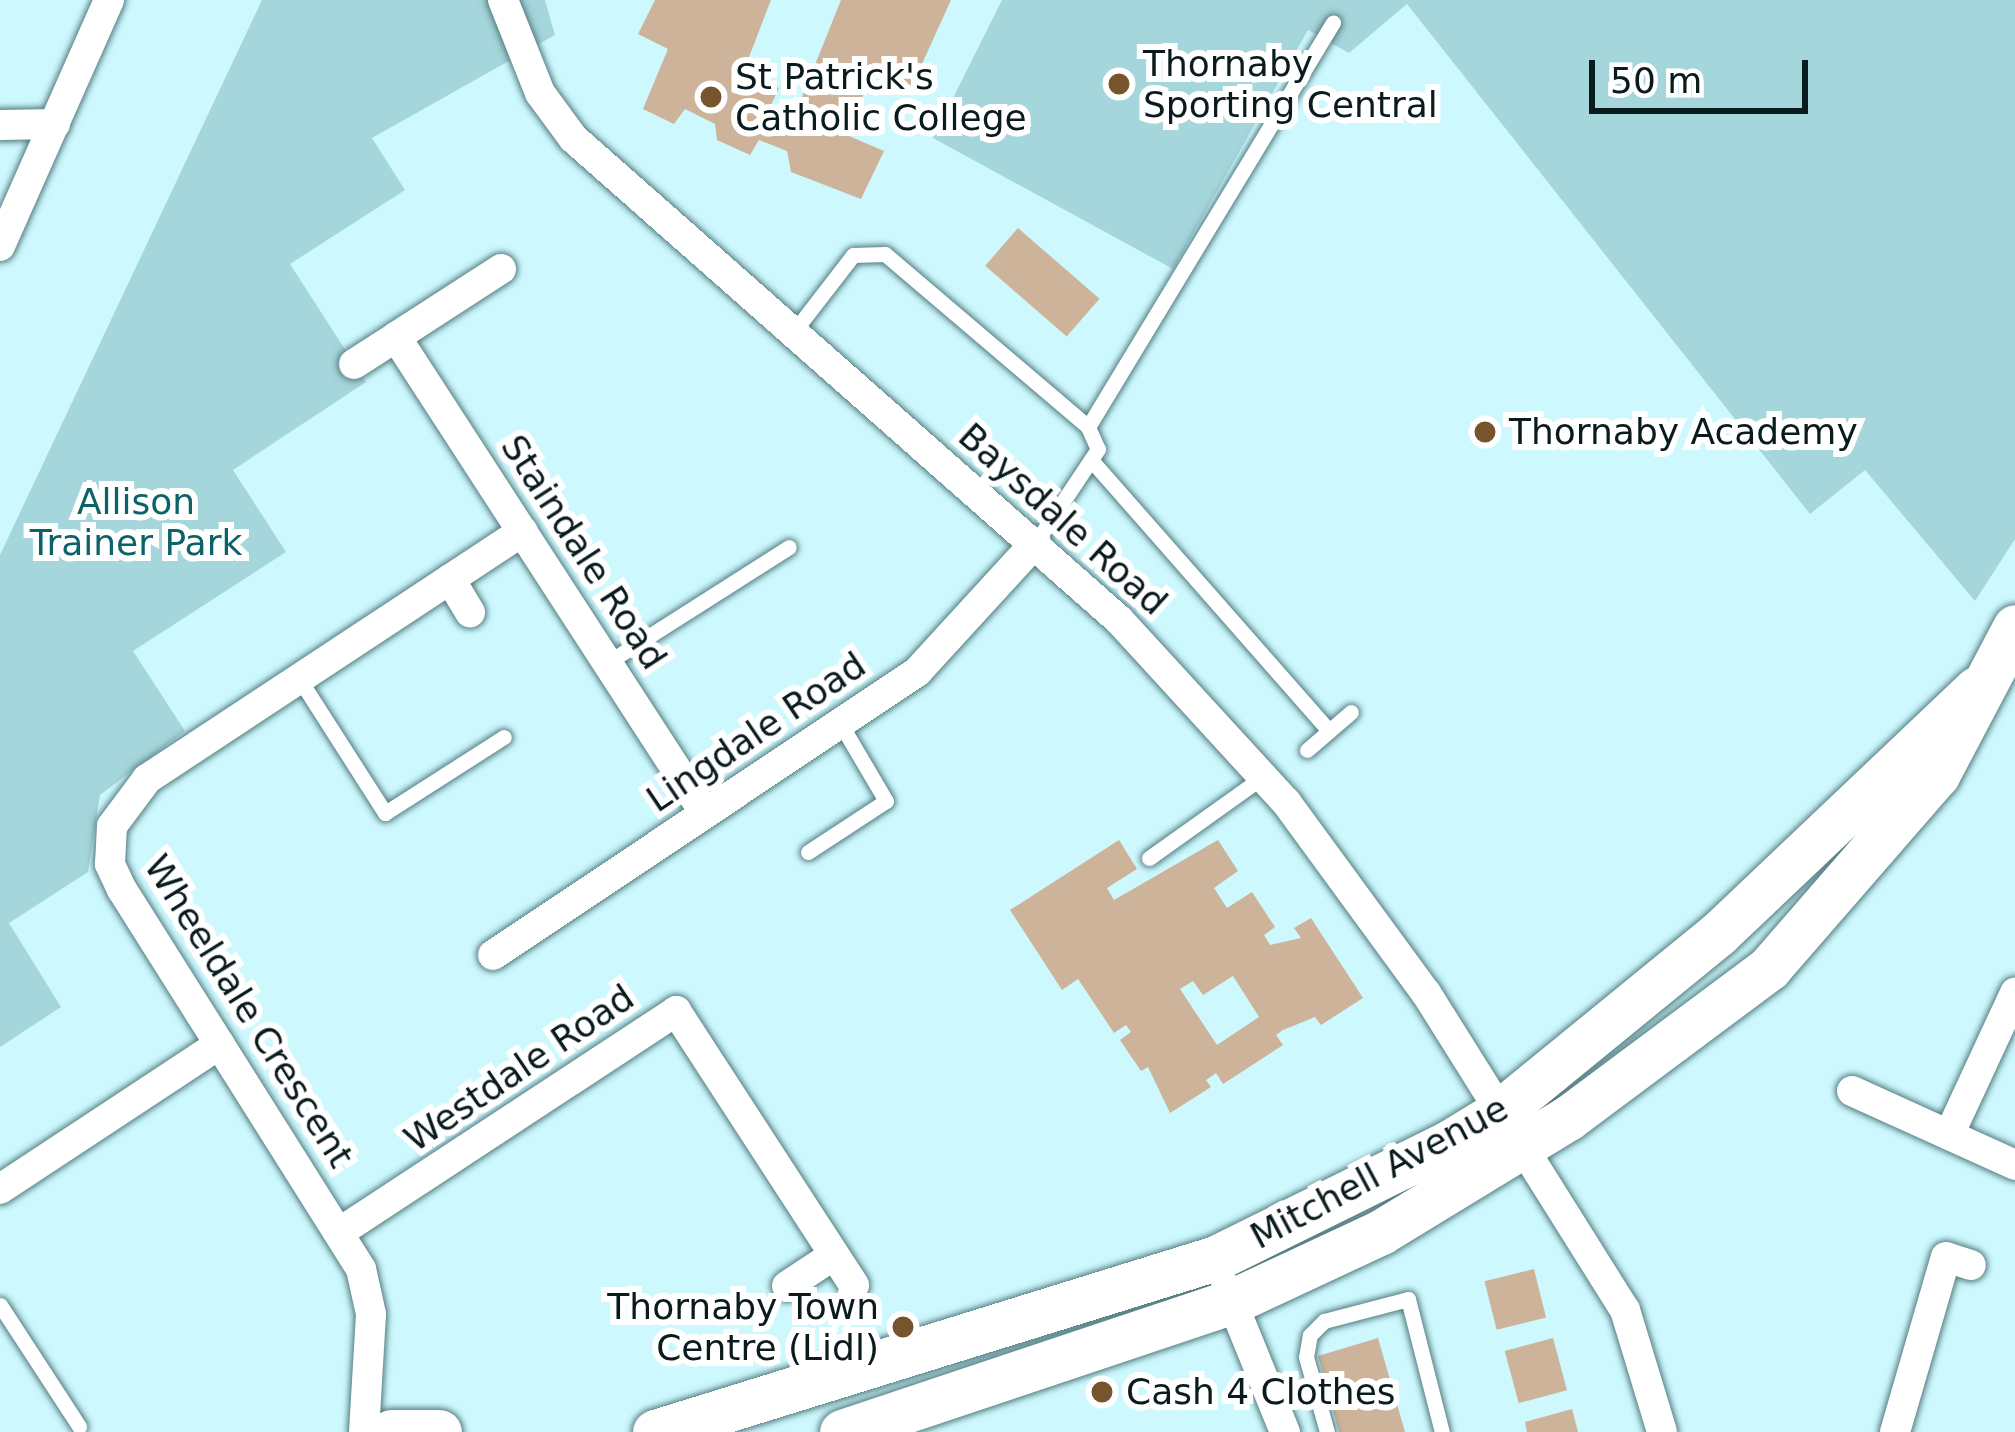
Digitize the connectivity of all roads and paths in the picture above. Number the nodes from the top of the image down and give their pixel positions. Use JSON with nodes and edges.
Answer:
{"nodes":[{"id":1,"x":109,"y":0,"type":"edge"},
{"id":2,"x":503,"y":0,"type":"edge"},
{"id":3,"x":1333,"y":22,"type":"dead end"},
{"id":4,"x":0,"y":124,"type":"edge"},
{"id":5,"x":55,"y":124,"type":"junction"},
{"id":6,"x":0,"y":245,"type":"edge"},
{"id":7,"x":501,"y":269,"type":"dead end"},
{"id":8,"x":792,"y":334,"type":"junction"},
{"id":9,"x":396,"y":338,"type":"junction"},
{"id":10,"x":354,"y":364,"type":"dead end"},
{"id":11,"x":1088,"y":427,"type":"junction"},
{"id":12,"x":1092,"y":461,"type":"junction"},
{"id":13,"x":523,"y":531,"type":"junction"},
{"id":14,"x":1036,"y":542,"type":"junction"},
{"id":15,"x":790,"y":547,"type":"dead end"},
{"id":16,"x":461,"y":572,"type":"junction"},
{"id":17,"x":470,"y":612,"type":"dead end"},
{"id":18,"x":2015,"y":627,"type":"edge"},
{"id":19,"x":610,"y":661,"type":"junction"},
{"id":20,"x":300,"y":680,"type":"junction"},
{"id":21,"x":1352,"y":712,"type":"dead end"},
{"id":22,"x":840,"y":723,"type":"junction"},
{"id":23,"x":1329,"y":731,"type":"junction"},
{"id":24,"x":504,"y":737,"type":"dead end"},
{"id":25,"x":1307,"y":751,"type":"dead end"},
{"id":26,"x":1264,"y":776,"type":"junction"},
{"id":27,"x":704,"y":812,"type":"junction"},
{"id":28,"x":808,"y":851,"type":"dead end"},
{"id":29,"x":1149,"y":858,"type":"dead end"},
{"id":30,"x":493,"y":955,"type":"dead end"},
{"id":31,"x":2015,"y":993,"type":"edge"},
{"id":32,"x":220,"y":1044,"type":"junction"},
{"id":33,"x":1852,"y":1091,"type":"dead end"},
{"id":34,"x":1512,"y":1129,"type":"junction"},
{"id":35,"x":1949,"y":1135,"type":"junction"},
{"id":36,"x":2015,"y":1165,"type":"edge"},
{"id":37,"x":0,"y":1189,"type":"edge"},
{"id":38,"x":343,"y":1230,"type":"junction"},
{"id":39,"x":834,"y":1255,"type":"junction"},
{"id":40,"x":1216,"y":1258,"type":"junction"},
{"id":41,"x":1971,"y":1264,"type":"dead end"},
{"id":42,"x":854,"y":1285,"type":"dead end"},
{"id":43,"x":787,"y":1286,"type":"dead end"},
{"id":44,"x":1231,"y":1301,"type":"junction"},
{"id":45,"x":0,"y":1305,"type":"edge"},
{"id":46,"x":80,"y":1426,"type":"dead end"},
{"id":47,"x":364,"y":1432,"type":"edge"},
{"id":48,"x":391,"y":1432,"type":"edge"},
{"id":49,"x":439,"y":1432,"type":"edge"},
{"id":50,"x":655,"y":1432,"type":"edge"},
{"id":51,"x":842,"y":1432,"type":"edge"},
{"id":52,"x":1286,"y":1432,"type":"edge"},
{"id":53,"x":1327,"y":1432,"type":"edge"},
{"id":54,"x":1442,"y":1432,"type":"edge"},
{"id":55,"x":1662,"y":1432,"type":"edge"},
{"id":56,"x":1894,"y":1432,"type":"edge"}],
"edges":[{"from":1,"to":5,"type":"street"},
{"from":2,"to":8,"type":"street","name":"Baysdale Road"},
{"from":3,"to":11,"type":"lane"},
{"from":4,"to":5,"type":"street"},
{"from":5,"to":6,"type":"street"},
{"from":7,"to":9,"type":"street"},
{"from":8,"to":11,"type":"lane"},
{"from":8,"to":14,"type":"street","name":"Baysdale Road"},
{"from":9,"to":10,"type":"street"},
{"from":9,"to":13,"type":"street","name":"Staindale Road"},
{"from":11,"to":12,"type":"lane"},
{"from":12,"to":14,"type":"lane"},
{"from":12,"to":23,"type":"lane"},
{"from":13,"to":16,"type":"street","name":"Wheeldale Crescent"},
{"from":13,"to":19,"type":"street","name":"Staindale Road"},
{"from":14,"to":22,"type":"street","name":"Lingdale Road"},
{"from":14,"to":26,"type":"street","name":"Baysdale Road"},
{"from":15,"to":19,"type":"lane"},
{"from":16,"to":17,"type":"street"},
{"from":16,"to":20,"type":"street","name":"Wheeldale Crescent"},
{"from":18,"to":34,"type":"street","name":"Mitchell Avenue"},
{"from":19,"to":27,"type":"street","name":"Staindale Road"},
{"from":20,"to":24,"type":"lane"},
{"from":20,"to":32,"type":"street","name":"Wheeldale Crescent"},
{"from":21,"to":23,"type":"lane"},
{"from":22,"to":27,"type":"street","name":"Lingdale Road"},
{"from":22,"to":28,"type":"lane"},
{"from":23,"to":25,"type":"lane"},
{"from":26,"to":29,"type":"lane"},
{"from":26,"to":34,"type":"street","name":"Baysdale Road"},
{"from":27,"to":30,"type":"street","name":"Lingdale Road"},
{"from":31,"to":35,"type":"street"},
{"from":32,"to":37,"type":"street"},
{"from":32,"to":38,"type":"street","name":"Wheeldale Crescent"},
{"from":33,"to":35,"type":"street"},
{"from":34,"to":40,"type":"street","name":"Mitchell Avenue"},
{"from":34,"to":44,"type":"street","name":"Mitchell Avenue"},
{"from":34,"to":55,"type":"street","name":"Baysdale Road"},
{"from":35,"to":36,"type":"street"},
{"from":38,"to":39,"type":"street","name":"Westdale Road"},
{"from":38,"to":47,"type":"street","name":"Wheeldale Crescent"},
{"from":39,"to":42,"type":"street","name":"Westdale Road"},
{"from":39,"to":43,"type":"street"},
{"from":40,"to":44,"type":"street"},
{"from":40,"to":50,"type":"street","name":"Mitchell Avenue"},
{"from":41,"to":56,"type":"street"},
{"from":44,"to":51,"type":"street","name":"Mitchell Avenue"},
{"from":44,"to":52,"type":"street"},
{"from":45,"to":46,"type":"lane"},
{"from":48,"to":49,"type":"street"},
{"from":53,"to":54,"type":"lane"}]}
